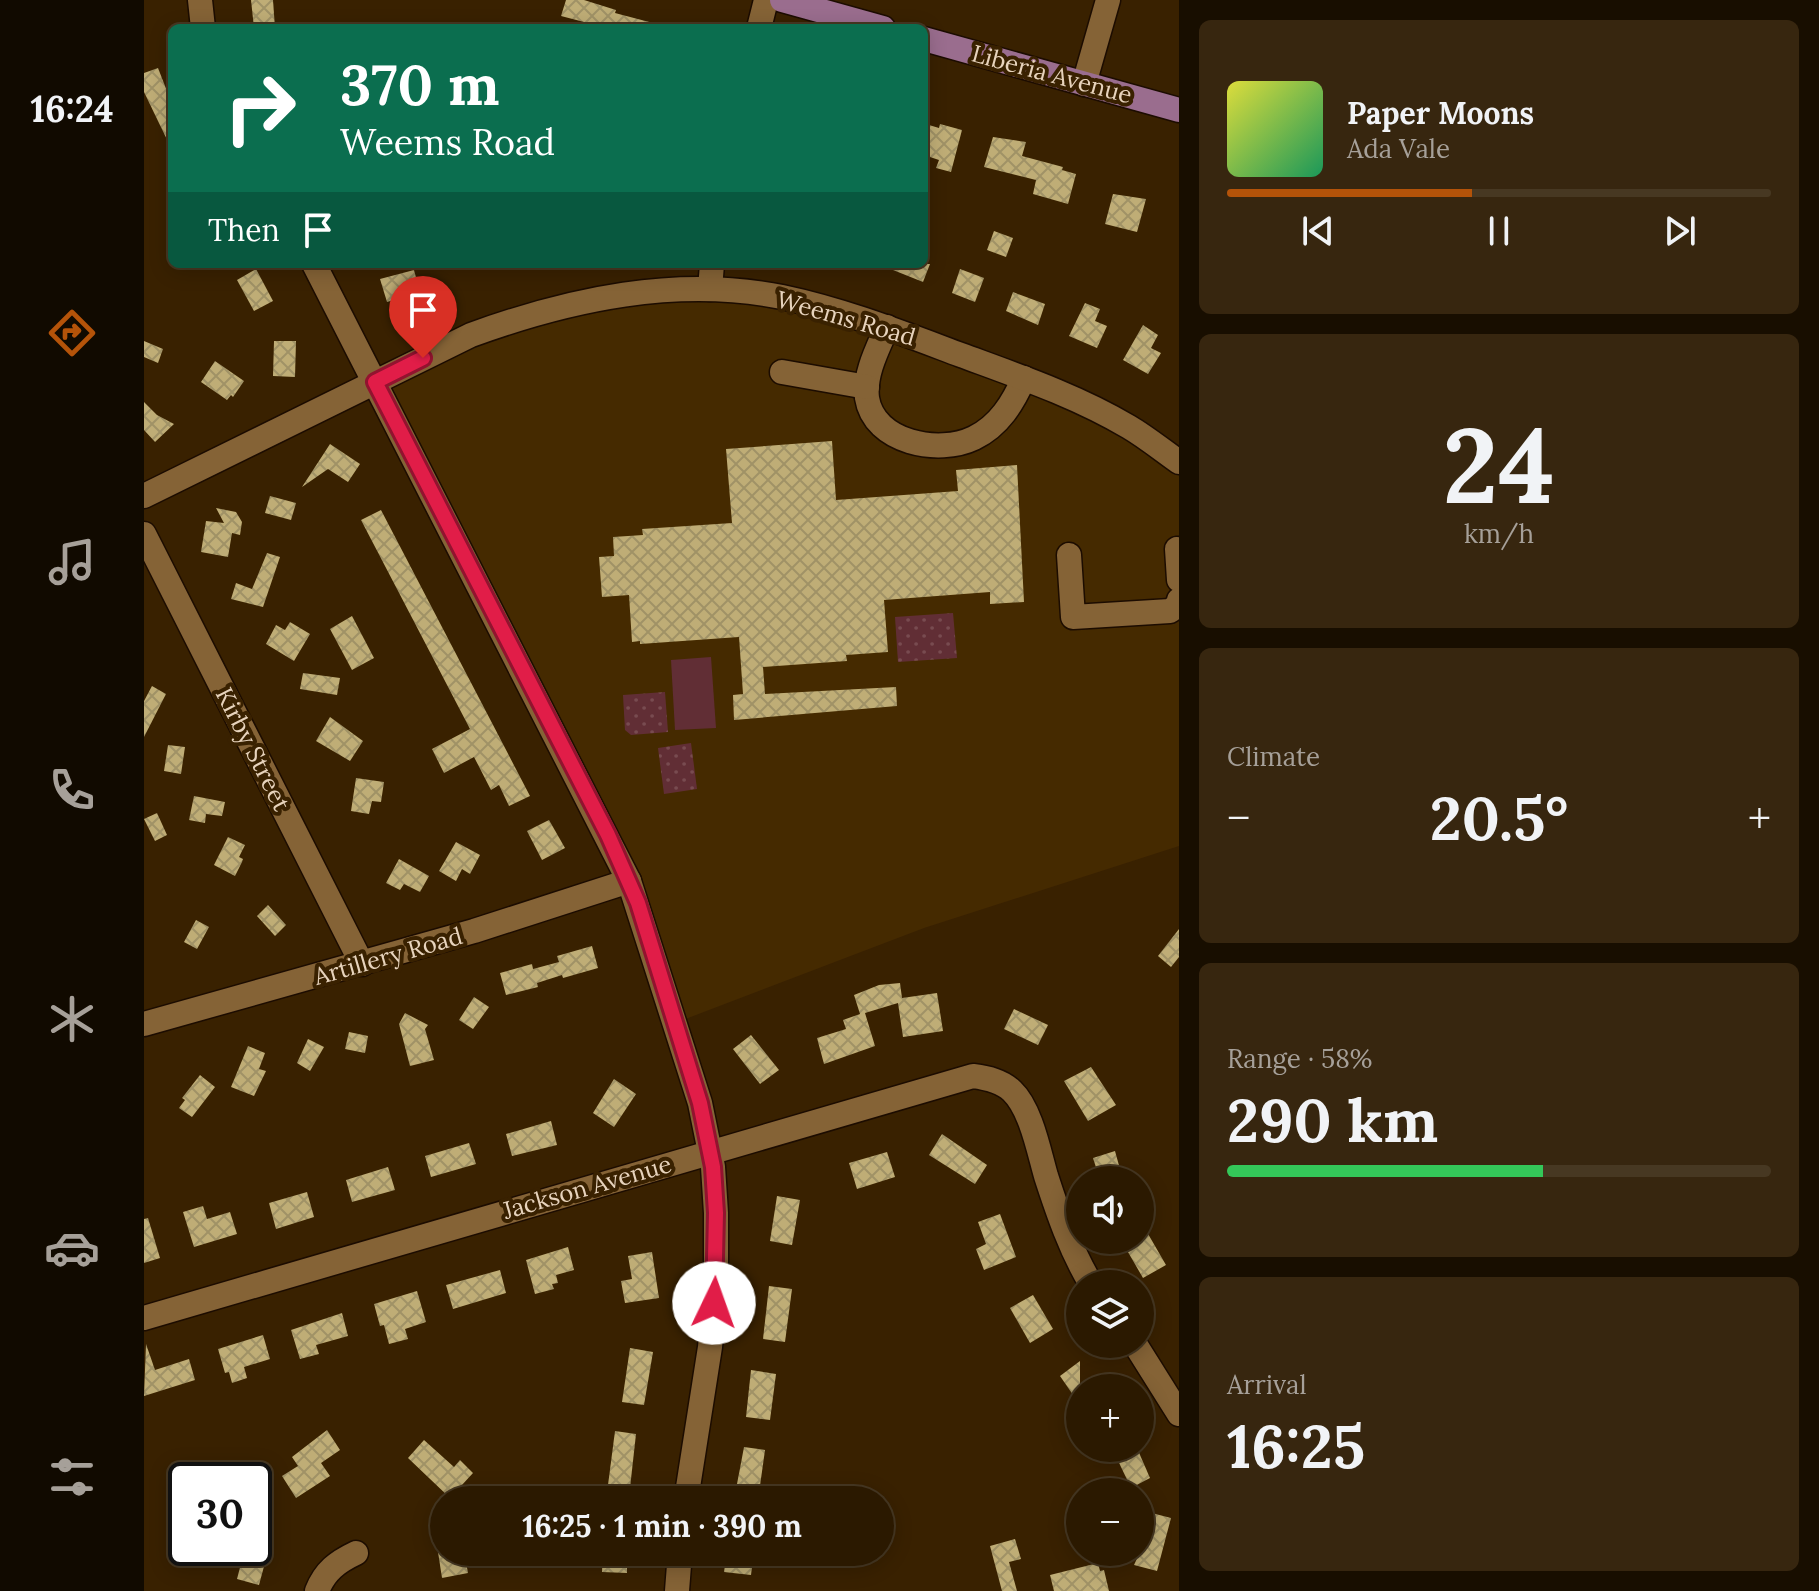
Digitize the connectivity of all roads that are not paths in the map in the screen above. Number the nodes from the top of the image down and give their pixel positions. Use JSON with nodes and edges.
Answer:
{"nodes":[{"id":1,"x":200,"y":0,"type":"edge"},
{"id":2,"x":766,"y":0,"type":"edge"},
{"id":3,"x":782,"y":0,"type":"edge"},
{"id":4,"x":1108,"y":0,"type":"edge"},
{"id":5,"x":203,"y":24,"type":"edge"},
{"id":6,"x":760,"y":24,"type":"edge"},
{"id":7,"x":869,"y":24,"type":"edge"},
{"id":8,"x":928,"y":40,"type":"edge"},
{"id":9,"x":1084,"y":84,"type":"junction"},
{"id":10,"x":1179,"y":110,"type":"edge"},
{"id":11,"x":316,"y":268,"type":"edge"},
{"id":12,"x":712,"y":268,"type":"edge"},
{"id":13,"x":710,"y":289,"type":"junction"},
{"id":14,"x":887,"y":327,"type":"junction"},
{"id":15,"x":782,"y":372,"type":"dead end"},
{"id":16,"x":1024,"y":378,"type":"junction"},
{"id":17,"x":375,"y":382,"type":"junction"},
{"id":18,"x":867,"y":387,"type":"junction"},
{"id":19,"x":1179,"y":462,"type":"edge"},
{"id":20,"x":144,"y":496,"type":"edge"},
{"id":21,"x":144,"y":534,"type":"edge"},
{"id":22,"x":1177,"y":549,"type":"dead end"},
{"id":23,"x":1069,"y":555,"type":"dead end"},
{"id":24,"x":1179,"y":580,"type":"edge"},
{"id":25,"x":1179,"y":600,"type":"edge"},
{"id":26,"x":629,"y":881,"type":"junction"},
{"id":27,"x":362,"y":964,"type":"junction"},
{"id":28,"x":144,"y":1024,"type":"edge"},
{"id":29,"x":710,"y":1151,"type":"junction"},
{"id":30,"x":1085,"y":1270,"type":"edge"},
{"id":31,"x":144,"y":1318,"type":"edge"},
{"id":32,"x":1144,"y":1358,"type":"edge"},
{"id":33,"x":1179,"y":1414,"type":"edge"},
{"id":34,"x":688,"y":1486,"type":"edge"},
{"id":35,"x":356,"y":1553,"type":"dead end"},
{"id":36,"x":679,"y":1566,"type":"edge"},
{"id":37,"x":317,"y":1591,"type":"edge"},
{"id":38,"x":677,"y":1591,"type":"edge"}],
"edges":[{"from":1,"to":5,"type":"street"},
{"from":2,"to":6,"type":"street"},
{"from":3,"to":7,"type":"main road"},
{"from":4,"to":9,"type":"street"},
{"from":8,"to":9,"type":"main road","name":"Liberia Avenue"},
{"from":9,"to":10,"type":"main road","name":"Liberia Avenue"},
{"from":11,"to":17,"type":"street"},
{"from":12,"to":13,"type":"street"},
{"from":13,"to":14,"type":"street","name":"Weems Road"},
{"from":13,"to":17,"type":"street","name":"Weems Road"},
{"from":14,"to":16,"type":"street","name":"Weems Road"},
{"from":14,"to":18,"type":"street"},
{"from":15,"to":18,"type":"street"},
{"from":16,"to":18,"type":"street"},
{"from":16,"to":19,"type":"street","name":"Weems Road"},
{"from":17,"to":20,"type":"street","name":"Weems Road"},
{"from":17,"to":26,"type":"street"},
{"from":21,"to":27,"type":"street","name":"Kirby Street"},
{"from":22,"to":24,"type":"street"},
{"from":23,"to":25,"type":"street"},
{"from":26,"to":27,"type":"street","name":"Artillery Road"},
{"from":26,"to":29,"type":"street"},
{"from":27,"to":28,"type":"street","name":"Artillery Road"},
{"from":29,"to":30,"type":"street","name":"Jackson Avenue"},
{"from":29,"to":31,"type":"street","name":"Jackson Avenue"},
{"from":29,"to":34,"type":"street"},
{"from":32,"to":33,"type":"street"},
{"from":35,"to":37,"type":"street"},
{"from":36,"to":38,"type":"street"}]}
